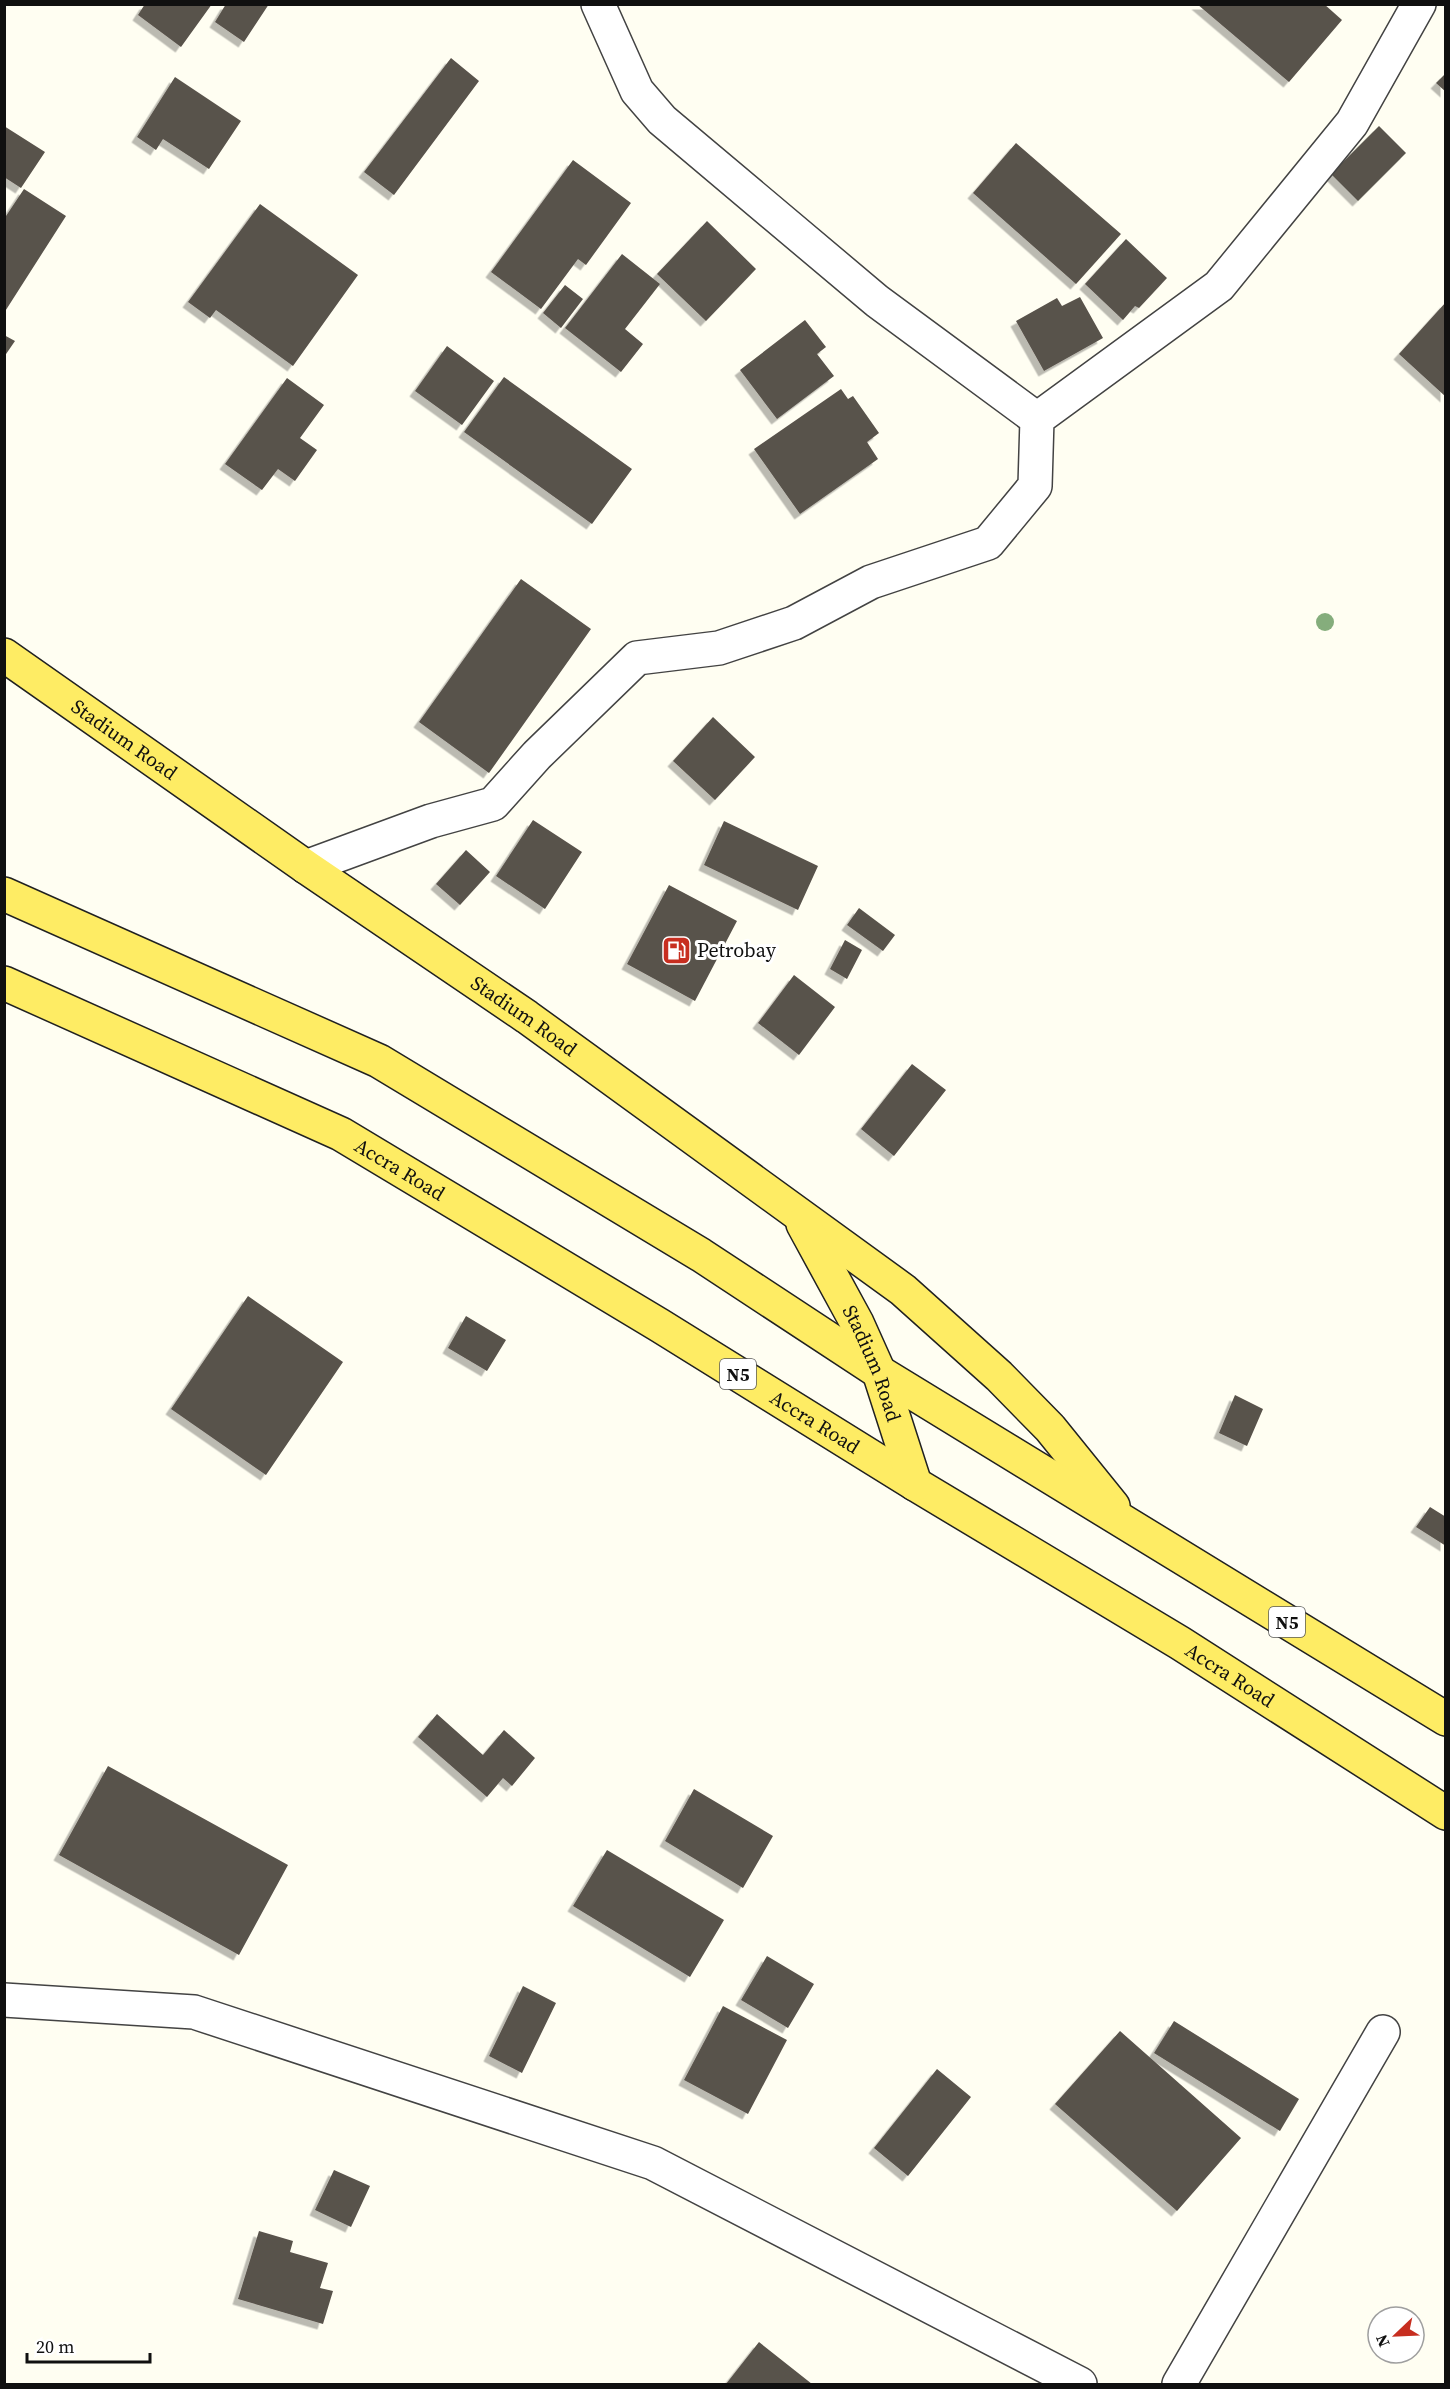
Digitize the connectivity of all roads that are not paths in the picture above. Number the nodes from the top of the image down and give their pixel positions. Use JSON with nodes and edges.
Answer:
{"nodes":[{"id":1,"x":598,"y":4,"type":"edge"},
{"id":2,"x":1419,"y":4,"type":"edge"},
{"id":3,"x":1037,"y":419,"type":"junction"},
{"id":4,"x":4,"y":655,"type":"edge"},
{"id":5,"x":306,"y":867,"type":"junction"},
{"id":6,"x":4,"y":894,"type":"edge"},
{"id":7,"x":4,"y":983,"type":"edge"},
{"id":8,"x":797,"y":1215,"type":"junction"},
{"id":9,"x":879,"y":1372,"type":"junction"},
{"id":10,"x":915,"y":1484,"type":"junction"},
{"id":11,"x":1129,"y":1526,"type":"junction"},
{"id":12,"x":1446,"y":1719,"type":"edge"},
{"id":13,"x":1446,"y":1813,"type":"edge"},
{"id":14,"x":4,"y":2000,"type":"edge"},
{"id":15,"x":1383,"y":2032,"type":"dead end"},
{"id":16,"x":1080,"y":2385,"type":"edge"},
{"id":17,"x":1179,"y":2385,"type":"edge"}],
"edges":[{"from":1,"to":3,"type":"street"},
{"from":2,"to":3,"type":"street"},
{"from":3,"to":5,"type":"street"},
{"from":4,"to":5,"type":"main road","name":"Stadium Road"},
{"from":5,"to":8,"type":"main road","name":"Stadium Road"},
{"from":6,"to":9,"type":"main road","number":"N5"},
{"from":7,"to":10,"type":"main road","name":"Accra Road","number":"N5"},
{"from":8,"to":9,"type":"main road","name":"Stadium Road"},
{"from":8,"to":11,"type":"main road"},
{"from":9,"to":10,"type":"main road","name":"Stadium Road"},
{"from":9,"to":11,"type":"main road","number":"N5"},
{"from":10,"to":13,"type":"main road","name":"Accra Road","number":"N5"},
{"from":11,"to":12,"type":"main road","number":"N5"},
{"from":14,"to":16,"type":"street"},
{"from":15,"to":17,"type":"street"}]}
